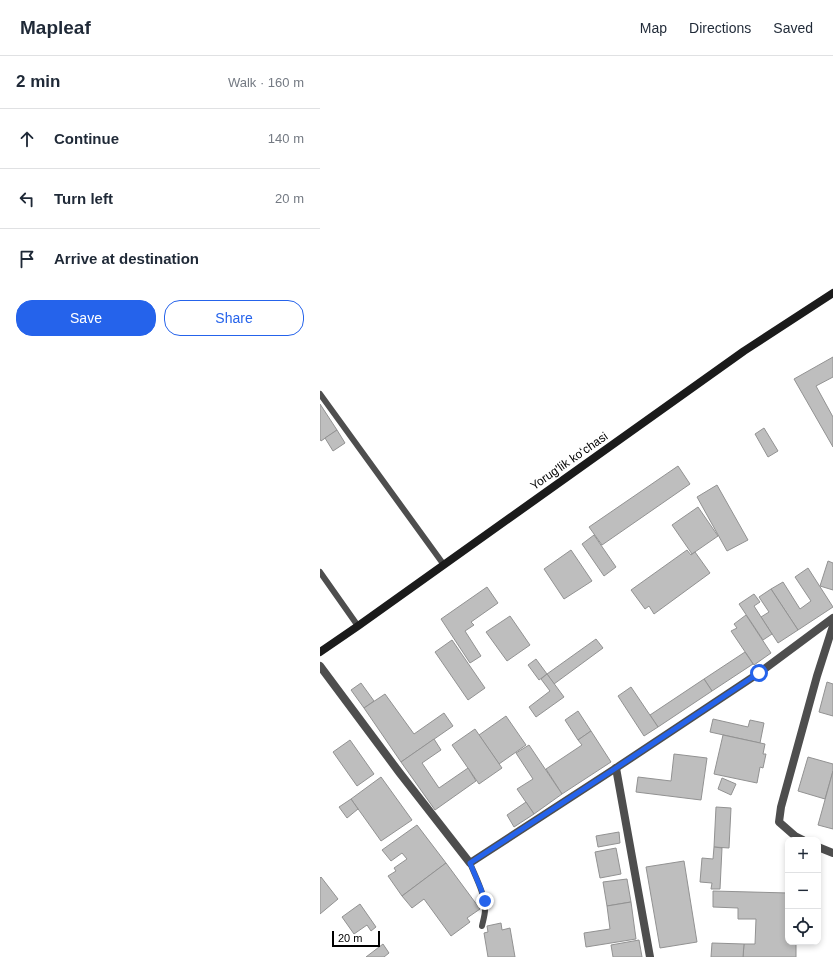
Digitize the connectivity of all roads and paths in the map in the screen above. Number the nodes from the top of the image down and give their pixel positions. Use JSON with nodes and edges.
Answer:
{"nodes":[{"id":1,"x":833,"y":292,"type":"edge"},
{"id":2,"x":320,"y":394,"type":"edge"},
{"id":3,"x":444,"y":565,"type":"junction"},
{"id":4,"x":320,"y":572,"type":"edge"},
{"id":5,"x":833,"y":618,"type":"edge"},
{"id":6,"x":358,"y":626,"type":"junction"},
{"id":7,"x":833,"y":626,"type":"edge"},
{"id":8,"x":320,"y":652,"type":"edge"},
{"id":9,"x":320,"y":666,"type":"edge"},
{"id":10,"x":616,"y":768,"type":"junction"},
{"id":11,"x":797,"y":837,"type":"edge"},
{"id":12,"x":821,"y":848,"type":"edge"},
{"id":13,"x":833,"y":854,"type":"edge"},
{"id":14,"x":470,"y":863,"type":"junction"},
{"id":15,"x":482,"y":926,"type":"dead end"},
{"id":16,"x":650,"y":957,"type":"edge"}],
"edges":[{"from":1,"to":3,"type":"main road","name":"Yorug'lik koʻchasi"},
{"from":2,"to":3,"type":"lane"},
{"from":3,"to":6,"type":"main road","name":"Yorug'lik koʻchasi"},
{"from":4,"to":6,"type":"lane"},
{"from":5,"to":10,"type":"street"},
{"from":6,"to":8,"type":"main road","name":"Yorug'lik koʻchasi"},
{"from":7,"to":11,"type":"street"},
{"from":9,"to":14,"type":"street"},
{"from":10,"to":14,"type":"street"},
{"from":10,"to":16,"type":"street"},
{"from":12,"to":13,"type":"street"},
{"from":14,"to":15,"type":"lane"}]}
